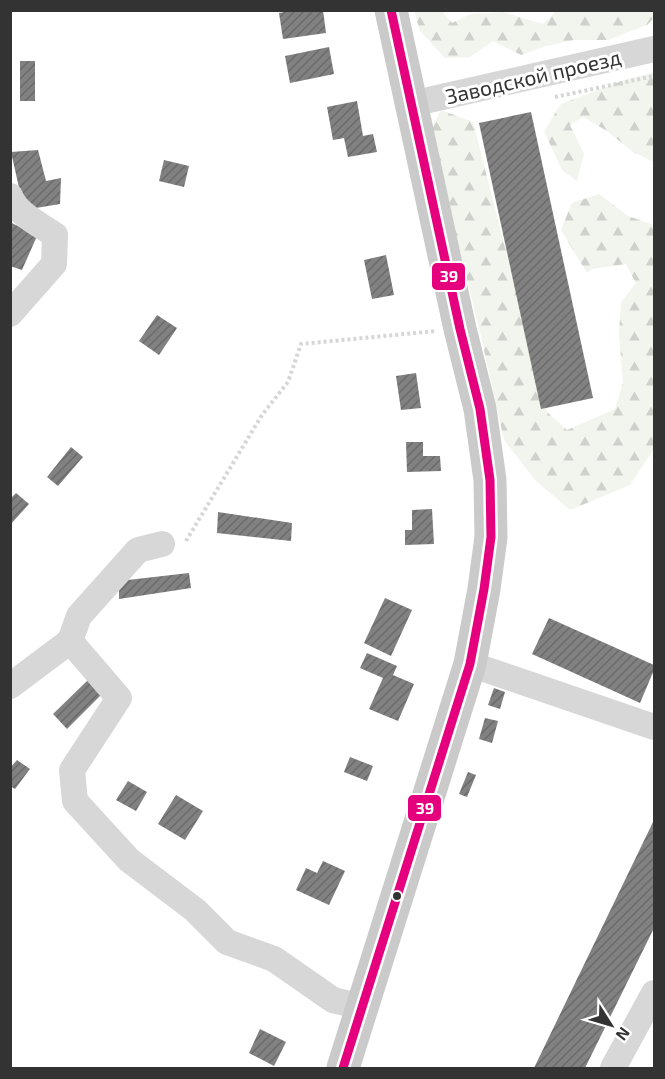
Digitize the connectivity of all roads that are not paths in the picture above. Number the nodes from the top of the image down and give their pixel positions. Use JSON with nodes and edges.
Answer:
{"nodes":[{"id":1,"x":391,"y":10,"type":"edge"},
{"id":2,"x":654,"y":49,"type":"edge"},
{"id":3,"x":411,"y":104,"type":"junction"},
{"id":4,"x":10,"y":196,"type":"edge"},
{"id":5,"x":10,"y":314,"type":"edge"},
{"id":6,"x":174,"y":543,"type":"road end"},
{"id":7,"x":70,"y":640,"type":"junction"},
{"id":8,"x":470,"y":664,"type":"junction"},
{"id":9,"x":10,"y":686,"type":"edge"},
{"id":10,"x":654,"y":727,"type":"edge"},
{"id":11,"x":654,"y":993,"type":"edge"},
{"id":12,"x":362,"y":1007,"type":"junction"},
{"id":13,"x":343,"y":1068,"type":"edge"},
{"id":14,"x":613,"y":1068,"type":"edge"}],
"edges":[{"from":1,"to":3,"type":"main road"},
{"from":2,"to":3,"type":"street","name":"Заводской проезд"},
{"from":3,"to":8,"type":"main road"},
{"from":4,"to":5,"type":"street"},
{"from":6,"to":7,"type":"street"},
{"from":7,"to":9,"type":"street"},
{"from":7,"to":12,"type":"street"},
{"from":8,"to":10,"type":"street"},
{"from":8,"to":12,"type":"main road"},
{"from":11,"to":14,"type":"street"},
{"from":12,"to":13,"type":"main road"}]}
